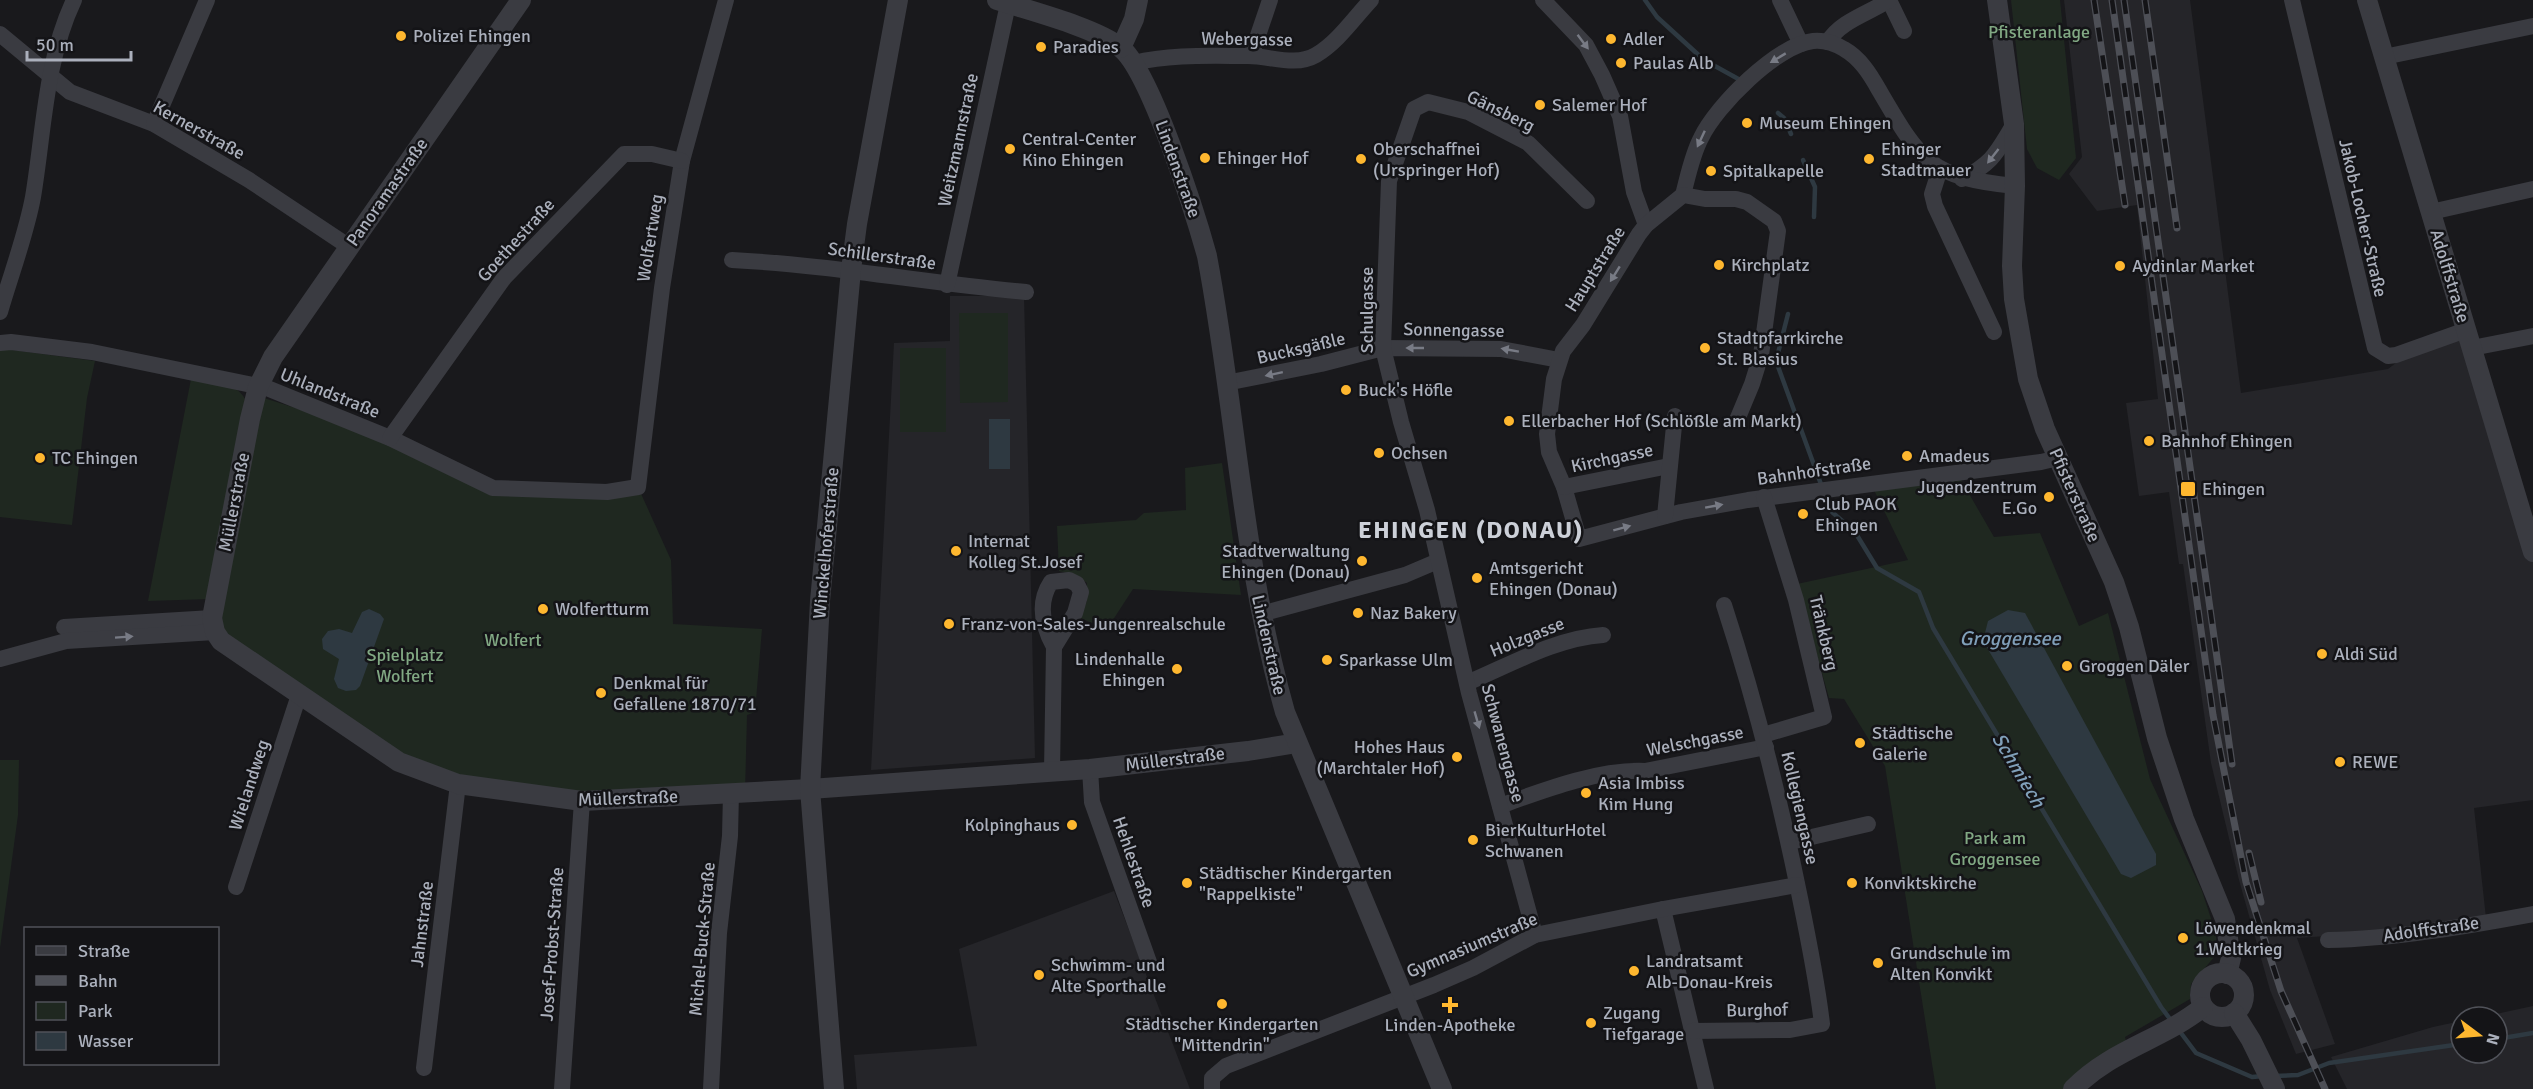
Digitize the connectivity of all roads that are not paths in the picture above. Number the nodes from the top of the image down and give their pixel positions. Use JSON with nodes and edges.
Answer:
{"nodes":[{"id":1,"x":74,"y":0,"type":"edge"},
{"id":2,"x":207,"y":0,"type":"edge"},
{"id":3,"x":521,"y":0,"type":"edge"},
{"id":4,"x":726,"y":0,"type":"edge"},
{"id":5,"x":898,"y":0,"type":"edge"},
{"id":6,"x":1138,"y":0,"type":"edge"},
{"id":7,"x":1270,"y":0,"type":"edge"},
{"id":8,"x":1371,"y":0,"type":"edge"},
{"id":9,"x":1543,"y":0,"type":"edge"},
{"id":10,"x":1780,"y":0,"type":"edge"},
{"id":11,"x":1889,"y":0,"type":"edge"},
{"id":12,"x":1997,"y":0,"type":"edge"},
{"id":13,"x":2292,"y":0,"type":"edge"},
{"id":14,"x":2367,"y":0,"type":"edge"},
{"id":15,"x":1003,"y":2,"type":"edge"},
{"id":16,"x":2533,"y":26,"type":"edge"},
{"id":17,"x":1904,"y":31,"type":"dead end"},
{"id":18,"x":0,"y":34,"type":"edge"},
{"id":19,"x":1828,"y":42,"type":"junction"},
{"id":20,"x":1801,"y":44,"type":"junction"},
{"id":21,"x":1127,"y":55,"type":"junction"},
{"id":22,"x":1251,"y":56,"type":"junction"},
{"id":23,"x":2384,"y":57,"type":"junction"},
{"id":24,"x":51,"y":76,"type":"junction"},
{"id":25,"x":1414,"y":109,"type":"joint"},
{"id":26,"x":154,"y":124,"type":"junction"},
{"id":27,"x":2014,"y":124,"type":"junction"},
{"id":28,"x":682,"y":160,"type":"junction"},
{"id":29,"x":1940,"y":169,"type":"junction"},
{"id":30,"x":1962,"y":179,"type":"junction"},
{"id":31,"x":2015,"y":186,"type":"junction"},
{"id":32,"x":2533,"y":189,"type":"edge"},
{"id":33,"x":1683,"y":195,"type":"junction"},
{"id":34,"x":1587,"y":201,"type":"dead end"},
{"id":35,"x":2431,"y":212,"type":"junction"},
{"id":36,"x":1646,"y":225,"type":"junction"},
{"id":37,"x":348,"y":246,"type":"junction"},
{"id":38,"x":732,"y":260,"type":"dead end"},
{"id":39,"x":851,"y":270,"type":"junction"},
{"id":40,"x":947,"y":285,"type":"junction"},
{"id":41,"x":1026,"y":292,"type":"dead end"},
{"id":42,"x":0,"y":312,"type":"edge"},
{"id":43,"x":1994,"y":332,"type":"dead end"},
{"id":44,"x":2533,"y":336,"type":"edge"},
{"id":45,"x":2469,"y":339,"type":"junction"},
{"id":46,"x":0,"y":343,"type":"edge"},
{"id":47,"x":1383,"y":348,"type":"junction"},
{"id":48,"x":1559,"y":360,"type":"junction"},
{"id":49,"x":1226,"y":383,"type":"junction"},
{"id":50,"x":258,"y":387,"type":"junction"},
{"id":51,"x":1674,"y":416,"type":"dead end"},
{"id":52,"x":1737,"y":420,"type":"dead end"},
{"id":53,"x":390,"y":438,"type":"junction"},
{"id":54,"x":2058,"y":458,"type":"junction"},
{"id":55,"x":1669,"y":466,"type":"junction"},
{"id":56,"x":638,"y":487,"type":"joint"},
{"id":57,"x":1564,"y":488,"type":"junction"},
{"id":58,"x":1764,"y":497,"type":"junction"},
{"id":59,"x":2527,"y":510,"type":"edge"},
{"id":60,"x":1665,"y":516,"type":"junction"},
{"id":61,"x":1579,"y":539,"type":"joint"},
{"id":62,"x":2533,"y":552,"type":"edge"},
{"id":63,"x":1438,"y":561,"type":"junction"},
{"id":64,"x":1724,"y":605,"type":"dead end"},
{"id":65,"x":1261,"y":614,"type":"junction"},
{"id":66,"x":213,"y":625,"type":"junction"},
{"id":67,"x":1603,"y":635,"type":"dead end"},
{"id":68,"x":1054,"y":647,"type":"dead end"},
{"id":69,"x":0,"y":659,"type":"edge"},
{"id":70,"x":1467,"y":683,"type":"junction"},
{"id":71,"x":299,"y":696,"type":"junction"},
{"id":72,"x":1764,"y":741,"type":"junction"},
{"id":73,"x":1297,"y":743,"type":"junction"},
{"id":74,"x":1090,"y":769,"type":"junction"},
{"id":75,"x":1052,"y":771,"type":"junction"},
{"id":76,"x":458,"y":784,"type":"junction"},
{"id":77,"x":810,"y":789,"type":"junction"},
{"id":78,"x":731,"y":793,"type":"junction"},
{"id":79,"x":582,"y":801,"type":"junction"},
{"id":80,"x":1500,"y":806,"type":"junction"},
{"id":81,"x":1868,"y":824,"type":"dead end"},
{"id":82,"x":1790,"y":842,"type":"junction"},
{"id":83,"x":1797,"y":885,"type":"junction"},
{"id":84,"x":236,"y":887,"type":"dead end"},
{"id":85,"x":1663,"y":909,"type":"junction"},
{"id":86,"x":2533,"y":914,"type":"edge"},
{"id":87,"x":1535,"y":935,"type":"junction"},
{"id":88,"x":2328,"y":940,"type":"dead end"},
{"id":89,"x":1150,"y":965,"type":"dead end"},
{"id":90,"x":2227,"y":974,"type":"junction"},
{"id":91,"x":1404,"y":996,"type":"junction"},
{"id":92,"x":2196,"y":1012,"type":"junction"},
{"id":93,"x":2234,"y":1013,"type":"junction"},
{"id":94,"x":1822,"y":1024,"type":"joint"},
{"id":95,"x":1692,"y":1030,"type":"junction"},
{"id":96,"x":424,"y":1068,"type":"dead end"},
{"id":97,"x":1212,"y":1084,"type":"edge"},
{"id":98,"x":562,"y":1089,"type":"edge"},
{"id":99,"x":711,"y":1089,"type":"edge"},
{"id":100,"x":834,"y":1089,"type":"edge"},
{"id":101,"x":1442,"y":1089,"type":"edge"},
{"id":102,"x":1706,"y":1089,"type":"edge"},
{"id":103,"x":2073,"y":1089,"type":"edge"},
{"id":104,"x":2275,"y":1089,"type":"edge"}],
"edges":[{"from":1,"to":24,"type":"street"},
{"from":2,"to":26,"type":"street"},
{"from":3,"to":37,"type":"street","name":"Panoramastraße"},
{"from":4,"to":28,"type":"street","name":"Wolfertweg"},
{"from":5,"to":39,"type":"street","name":"Winckelhoferstraße"},
{"from":6,"to":21,"type":"street"},
{"from":7,"to":22,"type":"street"},
{"from":8,"to":22,"type":"street","name":"Webergasse"},
{"from":9,"to":36,"type":"street","name":"Hauptstraße","one_way":true},
{"from":10,"to":20,"type":"street"},
{"from":11,"to":17,"type":"street"},
{"from":11,"to":19,"type":"street"},
{"from":12,"to":27,"type":"street","name":"Pfisterstraße"},
{"from":13,"to":45,"type":"street","name":"Jakob-Locher-Straße"},
{"from":14,"to":23,"type":"street","name":"Adolffstraße"},
{"from":15,"to":21,"type":"street"},
{"from":15,"to":40,"type":"street","name":"Weitzmannstraße"},
{"from":16,"to":23,"type":"street"},
{"from":18,"to":24,"type":"street","name":"Kernerstraße"},
{"from":19,"to":20,"type":"street"},
{"from":19,"to":29,"type":"street"},
{"from":20,"to":33,"type":"street","one_way":true},
{"from":21,"to":22,"type":"street","name":"Webergasse"},
{"from":21,"to":49,"type":"street","name":"Lindenstraße"},
{"from":23,"to":35,"type":"street","name":"Adolffstraße"},
{"from":24,"to":26,"type":"street","name":"Kernerstraße"},
{"from":24,"to":42,"type":"street"},
{"from":25,"to":34,"type":"street","name":"Gänsberg"},
{"from":25,"to":47,"type":"street","name":"Schulgasse"},
{"from":26,"to":37,"type":"street","name":"Kernerstraße"},
{"from":27,"to":30,"type":"street","one_way":true},
{"from":27,"to":31,"type":"street","name":"Pfisterstraße"},
{"from":28,"to":53,"type":"street","name":"Goethestraße"},
{"from":28,"to":56,"type":"street","name":"Wolfertweg"},
{"from":29,"to":30,"type":"street"},
{"from":29,"to":43,"type":"street"},
{"from":30,"to":31,"type":"street"},
{"from":31,"to":54,"type":"street","name":"Pfisterstraße"},
{"from":32,"to":35,"type":"street"},
{"from":33,"to":36,"type":"street"},
{"from":33,"to":52,"type":"street"},
{"from":35,"to":45,"type":"street","name":"Adolffstraße"},
{"from":36,"to":48,"type":"street","name":"Hauptstraße","one_way":true},
{"from":37,"to":50,"type":"street","name":"Panoramastraße"},
{"from":38,"to":39,"type":"street","name":"Schillerstraße"},
{"from":39,"to":40,"type":"street","name":"Schillerstraße"},
{"from":39,"to":77,"type":"street","name":"Winckelhoferstraße"},
{"from":40,"to":41,"type":"street","name":"Schillerstraße"},
{"from":44,"to":45,"type":"street"},
{"from":45,"to":59,"type":"street","name":"Adolffstraße"},
{"from":46,"to":50,"type":"street","name":"Uhlandstraße"},
{"from":48,"to":47,"type":"street","name":"Sonnengasse","one_way":true},
{"from":47,"to":49,"type":"street","name":"Bucksgäßle","one_way":true},
{"from":47,"to":63,"type":"street","name":"Schulgasse"},
{"from":48,"to":57,"type":"street","name":"Hauptstraße"},
{"from":49,"to":65,"type":"street","name":"Lindenstraße"},
{"from":50,"to":53,"type":"street","name":"Uhlandstraße"},
{"from":50,"to":66,"type":"street","name":"Müllerstraße"},
{"from":51,"to":55,"type":"street","name":"Kirchgasse"},
{"from":53,"to":56,"type":"street","name":"Uhlandstraße"},
{"from":54,"to":58,"type":"street","name":"Bahnhofstraße"},
{"from":54,"to":90,"type":"street","name":"Pfisterstraße"},
{"from":55,"to":57,"type":"street","name":"Kirchgasse"},
{"from":55,"to":60,"type":"street","name":"Kirchgasse"},
{"from":57,"to":61,"type":"street","name":"Hauptstraße"},
{"from":60,"to":58,"type":"street","name":"Bahnhofstraße","one_way":true},
{"from":58,"to":72,"type":"street","name":"Tränkberg"},
{"from":59,"to":62,"type":"street","name":"Adolffstraße"},
{"from":61,"to":60,"type":"street","name":"Bahnhofstraße","one_way":true},
{"from":63,"to":65,"type":"street"},
{"from":63,"to":70,"type":"street","name":"Schwanengasse"},
{"from":64,"to":72,"type":"street","name":"Kollegiengasse"},
{"from":65,"to":73,"type":"street","name":"Lindenstraße"},
{"from":66,"to":69,"type":"street"},
{"from":66,"to":71,"type":"street","name":"Müllerstraße"},
{"from":67,"to":70,"type":"street","name":"Holzgasse"},
{"from":68,"to":75,"type":"street"},
{"from":70,"to":80,"type":"street","name":"Schwanengasse","one_way":true},
{"from":71,"to":76,"type":"street","name":"Müllerstraße"},
{"from":71,"to":84,"type":"street","name":"Wielandweg"},
{"from":72,"to":80,"type":"street","name":"Welschgasse"},
{"from":72,"to":82,"type":"street","name":"Kollegiengasse"},
{"from":73,"to":74,"type":"street","name":"Müllerstraße"},
{"from":73,"to":91,"type":"street","name":"Lindenstraße"},
{"from":74,"to":75,"type":"street","name":"Müllerstraße"},
{"from":74,"to":89,"type":"street","name":"Hehlestraße"},
{"from":75,"to":77,"type":"street","name":"Müllerstraße"},
{"from":76,"to":79,"type":"street","name":"Müllerstraße"},
{"from":76,"to":96,"type":"street","name":"Jahnstraße"},
{"from":77,"to":78,"type":"street","name":"Müllerstraße"},
{"from":77,"to":100,"type":"street","name":"Winckelhoferstraße"},
{"from":78,"to":79,"type":"street","name":"Müllerstraße"},
{"from":78,"to":99,"type":"street","name":"Michel-Buck-Straße"},
{"from":79,"to":98,"type":"street","name":"Josef-Probst-Straße"},
{"from":80,"to":87,"type":"street","name":"Schwanengasse"},
{"from":81,"to":82,"type":"street"},
{"from":82,"to":83,"type":"street","name":"Kollegiengasse"},
{"from":83,"to":85,"type":"street","name":"Gymnasiumstraße"},
{"from":83,"to":94,"type":"street","name":"Kollegiengasse"},
{"from":85,"to":87,"type":"street","name":"Gymnasiumstraße"},
{"from":85,"to":95,"type":"street"},
{"from":86,"to":88,"type":"street","name":"Adolffstraße"},
{"from":87,"to":91,"type":"street","name":"Gymnasiumstraße"},
{"from":90,"to":92,"type":"street"},
{"from":90,"to":93,"type":"street"},
{"from":91,"to":97,"type":"street","name":"Gymnasiumstraße"},
{"from":91,"to":101,"type":"street","name":"Lindenstraße"},
{"from":92,"to":93,"type":"street"},
{"from":92,"to":103,"type":"street"},
{"from":93,"to":104,"type":"street"},
{"from":94,"to":95,"type":"street","name":"Burghof"},
{"from":95,"to":102,"type":"street"}]}
